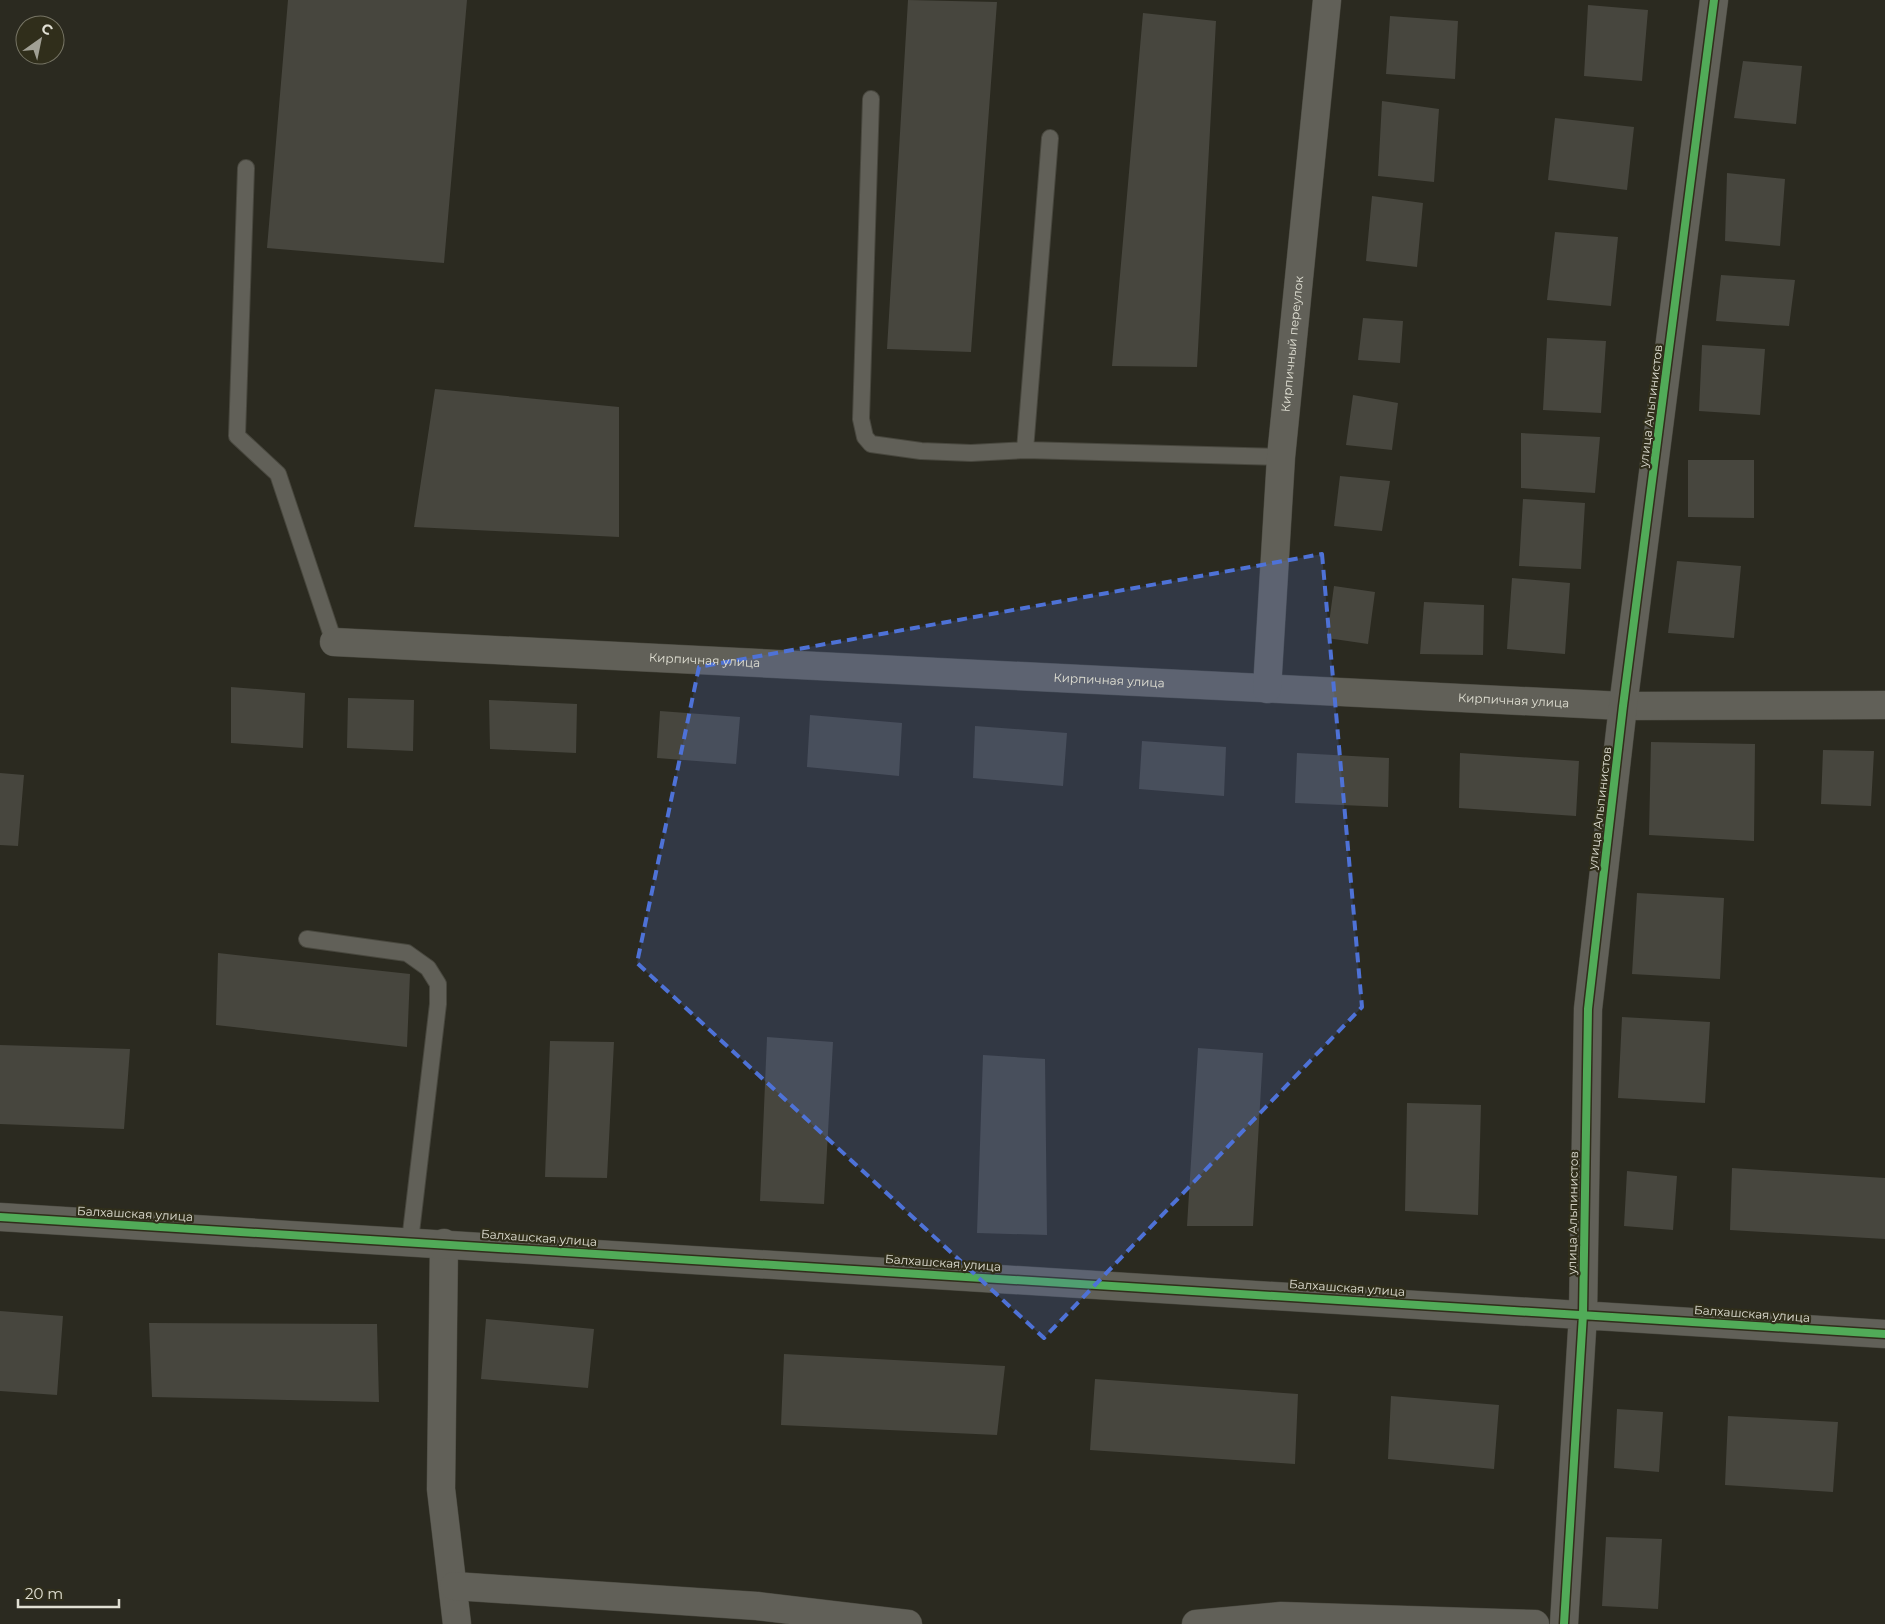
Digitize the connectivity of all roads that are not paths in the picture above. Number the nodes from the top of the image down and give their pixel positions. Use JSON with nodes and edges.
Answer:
{"nodes":[{"id":1,"x":1327,"y":0,"type":"edge"},
{"id":2,"x":1714,"y":0,"type":"edge"},
{"id":3,"x":871,"y":99,"type":"dead end"},
{"id":4,"x":1050,"y":138,"type":"dead end"},
{"id":5,"x":246,"y":168,"type":"dead end"},
{"id":6,"x":1025,"y":450,"type":"junction"},
{"id":7,"x":1281,"y":457,"type":"junction"},
{"id":8,"x":334,"y":642,"type":"joint"},
{"id":9,"x":1267,"y":689,"type":"junction"},
{"id":10,"x":1885,"y":705,"type":"edge"},
{"id":11,"x":1623,"y":706,"type":"junction"},
{"id":12,"x":307,"y":939,"type":"dead end"},
{"id":13,"x":0,"y":1217,"type":"edge"},
{"id":14,"x":410,"y":1241,"type":"junction"},
{"id":15,"x":444,"y":1244,"type":"junction"},
{"id":16,"x":1583,"y":1314,"type":"junction"},
{"id":17,"x":1885,"y":1334,"type":"edge"},
{"id":18,"x":454,"y":1586,"type":"junction"},
{"id":19,"x":457,"y":1624,"type":"edge"},
{"id":20,"x":908,"y":1624,"type":"edge"},
{"id":21,"x":1196,"y":1624,"type":"edge"},
{"id":22,"x":1535,"y":1624,"type":"edge"},
{"id":23,"x":1564,"y":1624,"type":"edge"}],
"edges":[{"from":1,"to":7,"type":"street","name":"Кирпичный переулок"},
{"from":2,"to":11,"type":"street","name":"улица Альпинистов"},
{"from":3,"to":6,"type":"lane"},
{"from":4,"to":6,"type":"lane"},
{"from":5,"to":8,"type":"lane"},
{"from":6,"to":7,"type":"lane"},
{"from":7,"to":9,"type":"street","name":"Кирпичный переулок"},
{"from":8,"to":9,"type":"street","name":"Кирпичная улица"},
{"from":9,"to":11,"type":"street","name":"Кирпичная улица"},
{"from":10,"to":11,"type":"street","name":"Кирпичная улица"},
{"from":11,"to":16,"type":"street","name":"улица Альпинистов"},
{"from":12,"to":14,"type":"lane"},
{"from":13,"to":14,"type":"street","name":"Балхашская улица"},
{"from":14,"to":15,"type":"street","name":"Балхашская улица"},
{"from":15,"to":16,"type":"street","name":"Балхашская улица"},
{"from":15,"to":18,"type":"street"},
{"from":16,"to":17,"type":"street","name":"Балхашская улица"},
{"from":16,"to":23,"type":"street","name":"улица Альпинистов"},
{"from":18,"to":19,"type":"street"},
{"from":18,"to":20,"type":"street"},
{"from":21,"to":22,"type":"street"}]}
